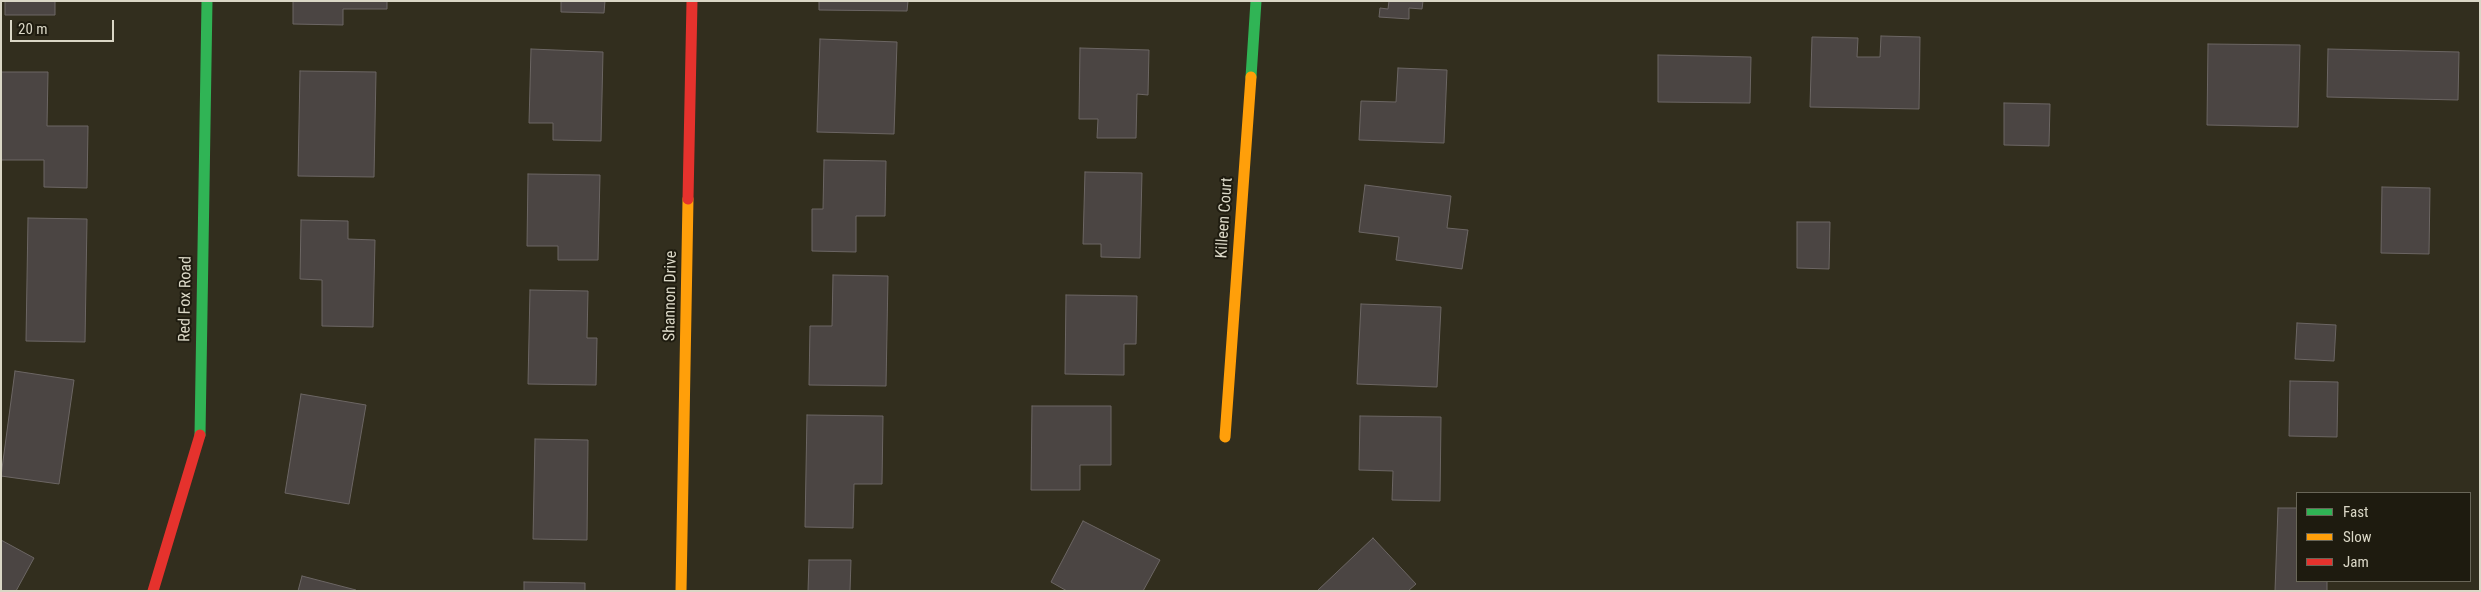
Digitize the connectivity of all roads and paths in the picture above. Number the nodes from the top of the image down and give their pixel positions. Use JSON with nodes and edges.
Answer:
{"nodes":[{"id":1,"x":207,"y":1,"type":"edge"},
{"id":2,"x":692,"y":1,"type":"edge"},
{"id":3,"x":1256,"y":1,"type":"edge"},
{"id":4,"x":1225,"y":437,"type":"dead end"},
{"id":5,"x":153,"y":591,"type":"edge"},
{"id":6,"x":681,"y":591,"type":"edge"}],
"edges":[{"from":1,"to":5,"type":"street","name":"Red Fox Road"},
{"from":2,"to":6,"type":"street","name":"Shannon Drive"},
{"from":3,"to":4,"type":"street","name":"Killeen Court"}]}
